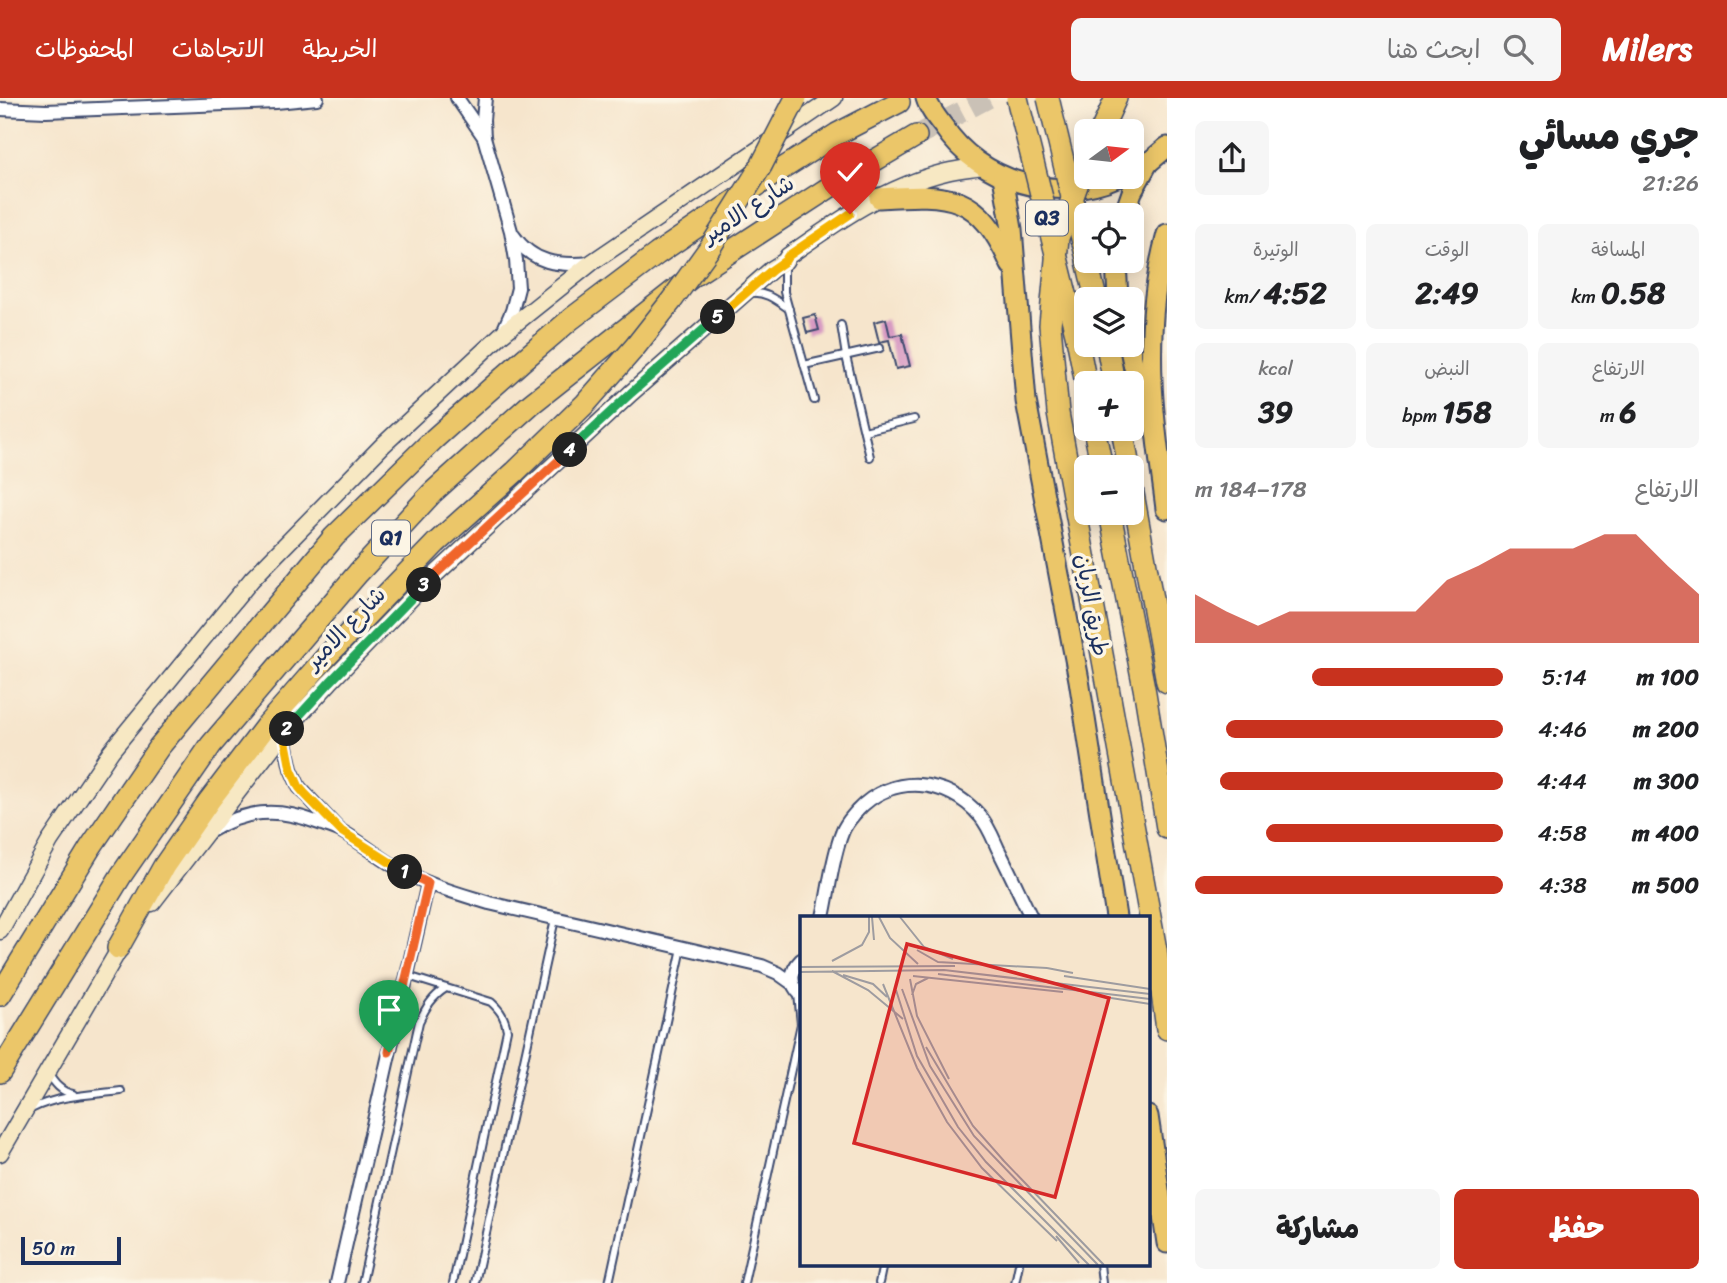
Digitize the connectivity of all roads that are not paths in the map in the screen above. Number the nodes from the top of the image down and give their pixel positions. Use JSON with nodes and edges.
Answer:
{"nodes":[{"id":1,"x":317,"y":98,"type":"edge"},
{"id":2,"x":457,"y":98,"type":"edge"},
{"id":3,"x":485,"y":98,"type":"edge"},
{"id":4,"x":796,"y":98,"type":"edge"},
{"id":5,"x":817,"y":98,"type":"edge"},
{"id":6,"x":834,"y":98,"type":"edge"},
{"id":7,"x":926,"y":98,"type":"edge"},
{"id":8,"x":1017,"y":98,"type":"edge"},
{"id":9,"x":1048,"y":98,"type":"edge"},
{"id":10,"x":1116,"y":98,"type":"edge"},
{"id":11,"x":899,"y":102,"type":"dead end"},
{"id":12,"x":0,"y":109,"type":"edge"},
{"id":13,"x":1106,"y":119,"type":"edge"},
{"id":14,"x":916,"y":136,"type":"tunnel mouth"},
{"id":15,"x":484,"y":137,"type":"junction"},
{"id":16,"x":1167,"y":147,"type":"edge"},
{"id":17,"x":743,"y":159,"type":"junction"},
{"id":18,"x":1144,"y":163,"type":"edge"},
{"id":19,"x":983,"y":166,"type":"junction"},
{"id":20,"x":1003,"y":177,"type":"junction"},
{"id":21,"x":1074,"y":189,"type":"edge"},
{"id":22,"x":1076,"y":189,"type":"edge"},
{"id":23,"x":879,"y":198,"type":"junction"},
{"id":24,"x":1074,"y":206,"type":"edge"},
{"id":25,"x":511,"y":232,"type":"junction"},
{"id":26,"x":1167,"y":234,"type":"edge"},
{"id":27,"x":785,"y":261,"type":"junction"},
{"id":28,"x":590,"y":264,"type":"junction"},
{"id":29,"x":1017,"y":282,"type":"junction"},
{"id":30,"x":745,"y":293,"type":"junction"},
{"id":31,"x":789,"y":309,"type":"junction"},
{"id":32,"x":841,"y":325,"type":"dead end"},
{"id":33,"x":502,"y":334,"type":"junction"},
{"id":34,"x":880,"y":348,"type":"dead end"},
{"id":35,"x":846,"y":356,"type":"junction"},
{"id":36,"x":1132,"y":357,"type":"edge"},
{"id":37,"x":804,"y":365,"type":"junction"},
{"id":38,"x":1083,"y":371,"type":"edge"},
{"id":39,"x":814,"y":400,"type":"dead end"},
{"id":40,"x":914,"y":419,"type":"dead end"},
{"id":41,"x":864,"y":431,"type":"junction"},
{"id":42,"x":870,"y":457,"type":"dead end"},
{"id":43,"x":1167,"y":511,"type":"edge"},
{"id":44,"x":1112,"y":525,"type":"edge"},
{"id":45,"x":1139,"y":525,"type":"edge"},
{"id":46,"x":1167,"y":682,"type":"edge"},
{"id":47,"x":284,"y":733,"type":"junction"},
{"id":48,"x":1167,"y":828,"type":"edge"},
{"id":49,"x":341,"y":831,"type":"junction"},
{"id":50,"x":206,"y":834,"type":"junction"},
{"id":51,"x":428,"y":883,"type":"junction"},
{"id":52,"x":823,"y":916,"type":"edge"},
{"id":53,"x":1031,"y":916,"type":"edge"},
{"id":54,"x":1116,"y":916,"type":"edge"},
{"id":55,"x":1150,"y":916,"type":"edge"},
{"id":56,"x":1150,"y":917,"type":"edge"},
{"id":57,"x":555,"y":919,"type":"junction"},
{"id":58,"x":0,"y":931,"type":"edge"},
{"id":59,"x":118,"y":948,"type":"junction"},
{"id":60,"x":682,"y":948,"type":"junction"},
{"id":61,"x":800,"y":962,"type":"edge"},
{"id":62,"x":762,"y":966,"type":"junction"},
{"id":63,"x":407,"y":975,"type":"junction"},
{"id":64,"x":446,"y":988,"type":"junction"},
{"id":65,"x":797,"y":990,"type":"edge"},
{"id":66,"x":0,"y":995,"type":"edge"},
{"id":67,"x":800,"y":1016,"type":"edge"},
{"id":68,"x":800,"y":1029,"type":"edge"},
{"id":69,"x":1167,"y":1030,"type":"edge"},
{"id":70,"x":47,"y":1071,"type":"junction"},
{"id":71,"x":0,"y":1072,"type":"edge"},
{"id":72,"x":121,"y":1091,"type":"dead end"},
{"id":73,"x":86,"y":1096,"type":"junction"},
{"id":74,"x":24,"y":1112,"type":"junction"},
{"id":75,"x":1150,"y":1129,"type":"edge"},
{"id":76,"x":0,"y":1153,"type":"edge"},
{"id":77,"x":1167,"y":1243,"type":"edge"},
{"id":78,"x":337,"y":1283,"type":"edge"},
{"id":79,"x":362,"y":1283,"type":"edge"},
{"id":80,"x":453,"y":1283,"type":"edge"},
{"id":81,"x":475,"y":1283,"type":"edge"},
{"id":82,"x":608,"y":1283,"type":"edge"},
{"id":83,"x":744,"y":1283,"type":"edge"}],
"edges":[{"from":1,"to":12,"type":"street"},
{"from":2,"to":15,"type":"street"},
{"from":3,"to":15,"type":"street"},
{"from":4,"to":59,"type":"highway","bridge":true},
{"from":5,"to":17,"type":"main road"},
{"from":6,"to":17,"type":"main road","name":"شارع الامير"},
{"from":7,"to":19,"type":"main road"},
{"from":8,"to":38,"type":"highway","number":"Q3","bridge":true},
{"from":9,"to":24,"type":"highway","number":"Q3","bridge":true},
{"from":10,"to":13,"type":"highway"},
{"from":11,"to":66,"type":"highway","name":"شارع الامير","number":"Q1"},
{"from":14,"to":71,"type":"highway","name":"شارع الامير","number":"Q1"},
{"from":15,"to":25,"type":"street"},
{"from":16,"to":18,"type":"main road"},
{"from":17,"to":28,"type":"main road","name":"شارع الامير"},
{"from":19,"to":20,"type":"main road"},
{"from":19,"to":23,"type":"main road","name":"شارع الامير"},
{"from":20,"to":21,"type":"main road"},
{"from":20,"to":29,"type":"main road","name":"طريق الريان"},
{"from":22,"to":55,"type":"highway","bridge":true},
{"from":23,"to":27,"type":"main road","name":"شارع الامير"},
{"from":23,"to":29,"type":"main road"},
{"from":25,"to":28,"type":"street"},
{"from":25,"to":33,"type":"street"},
{"from":26,"to":43,"type":"main road"},
{"from":27,"to":30,"type":"main road","name":"شارع الامير"},
{"from":27,"to":31,"type":"lane"},
{"from":28,"to":33,"type":"main road","name":"شارع الامير"},
{"from":29,"to":54,"type":"main road","name":"طريق الريان"},
{"from":30,"to":31,"type":"lane"},
{"from":30,"to":47,"type":"main road","name":"شارع الامير"},
{"from":31,"to":37,"type":"lane"},
{"from":32,"to":35,"type":"lane"},
{"from":33,"to":58,"type":"main road","name":"شارع الامير"},
{"from":34,"to":35,"type":"lane"},
{"from":35,"to":37,"type":"lane"},
{"from":35,"to":41,"type":"lane"},
{"from":36,"to":43,"type":"main road"},
{"from":37,"to":39,"type":"lane"},
{"from":40,"to":41,"type":"lane"},
{"from":41,"to":42,"type":"lane"},
{"from":44,"to":48,"type":"highway","name":"طريق الريان"},
{"from":45,"to":46,"type":"highway"},
{"from":47,"to":49,"type":"street"},
{"from":47,"to":50,"type":"main road","name":"شارع الامير"},
{"from":49,"to":50,"type":"street"},
{"from":49,"to":51,"type":"street"},
{"from":50,"to":59,"type":"main road","name":"شارع الامير"},
{"from":51,"to":57,"type":"street"},
{"from":51,"to":63,"type":"street"},
{"from":52,"to":53,"type":"street"},
{"from":56,"to":69,"type":"highway","bridge":true},
{"from":57,"to":60,"type":"street"},
{"from":57,"to":81,"type":"lane"},
{"from":59,"to":70,"type":"main road","name":"شارع الامير"},
{"from":60,"to":62,"type":"street"},
{"from":60,"to":82,"type":"lane"},
{"from":61,"to":62,"type":"street"},
{"from":61,"to":65,"type":"street"},
{"from":62,"to":65,"type":"street"},
{"from":63,"to":64,"type":"lane"},
{"from":63,"to":78,"type":"street"},
{"from":64,"to":79,"type":"lane"},
{"from":64,"to":80,"type":"lane"},
{"from":65,"to":67,"type":"lane"},
{"from":68,"to":83,"type":"lane"},
{"from":70,"to":73,"type":"lane"},
{"from":70,"to":74,"type":"main road","name":"شارع الامير"},
{"from":72,"to":73,"type":"lane"},
{"from":73,"to":74,"type":"lane"},
{"from":74,"to":76,"type":"main road","name":"شارع الامير"},
{"from":75,"to":77,"type":"main road"}]}
